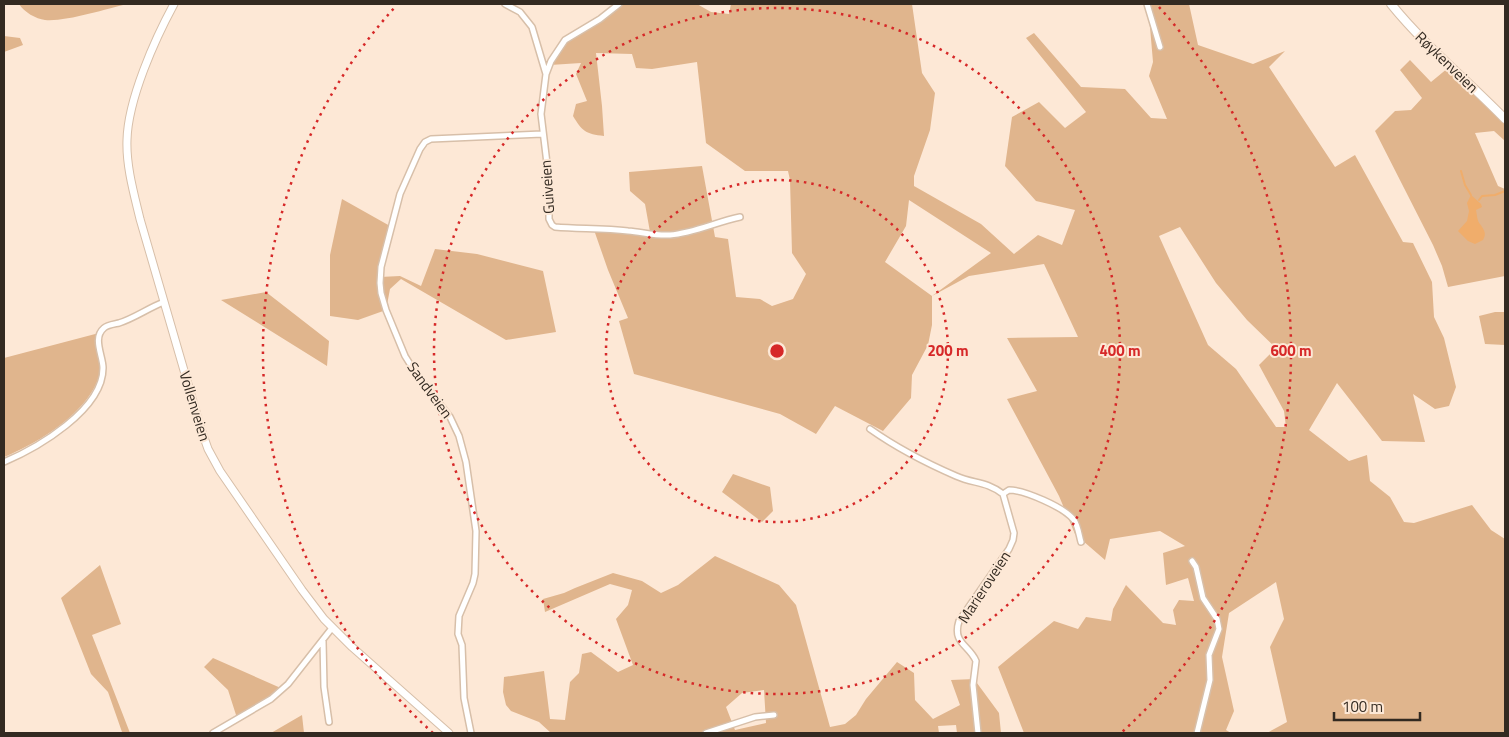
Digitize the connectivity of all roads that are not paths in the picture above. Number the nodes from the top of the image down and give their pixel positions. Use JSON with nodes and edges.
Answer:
{"nodes":[{"id":1,"x":174,"y":4,"type":"edge"},
{"id":2,"x":505,"y":4,"type":"edge"},
{"id":3,"x":619,"y":4,"type":"edge"},
{"id":4,"x":1148,"y":4,"type":"edge"},
{"id":5,"x":1391,"y":4,"type":"edge"},
{"id":6,"x":1160,"y":47,"type":"dead end"},
{"id":7,"x":546,"y":74,"type":"junction"},
{"id":8,"x":1505,"y":119,"type":"edge"},
{"id":9,"x":542,"y":134,"type":"junction"},
{"id":10,"x":740,"y":217,"type":"dead end"},
{"id":11,"x":164,"y":302,"type":"junction"},
{"id":12,"x":870,"y":429,"type":"dead end"},
{"id":13,"x":4,"y":462,"type":"edge"},
{"id":14,"x":1003,"y":494,"type":"junction"},
{"id":15,"x":1081,"y":542,"type":"dead end"},
{"id":16,"x":1192,"y":560,"type":"dead end"},
{"id":17,"x":332,"y":628,"type":"junction"},
{"id":18,"x":323,"y":641,"type":"junction"},
{"id":19,"x":774,"y":715,"type":"dead end"},
{"id":20,"x":329,"y":722,"type":"dead end"},
{"id":21,"x":213,"y":733,"type":"edge"},
{"id":22,"x":449,"y":733,"type":"edge"},
{"id":23,"x":471,"y":733,"type":"edge"},
{"id":24,"x":706,"y":733,"type":"edge"},
{"id":25,"x":978,"y":733,"type":"edge"},
{"id":26,"x":1197,"y":733,"type":"edge"}],
"edges":[{"from":1,"to":11,"type":"main road","name":"Vollenveien"},
{"from":2,"to":7,"type":"street","name":"Guiveien"},
{"from":3,"to":7,"type":"street"},
{"from":4,"to":6,"type":"street"},
{"from":5,"to":8,"type":"main road","name":"Røykenveien"},
{"from":7,"to":9,"type":"street","name":"Guiveien"},
{"from":9,"to":10,"type":"street","name":"Guiveien"},
{"from":9,"to":23,"type":"street","name":"Sandveien"},
{"from":11,"to":13,"type":"street"},
{"from":11,"to":17,"type":"main road","name":"Vollenveien"},
{"from":12,"to":14,"type":"street"},
{"from":14,"to":15,"type":"street"},
{"from":14,"to":25,"type":"street","name":"Marieroveien"},
{"from":16,"to":26,"type":"street"},
{"from":17,"to":18,"type":"street"},
{"from":17,"to":22,"type":"main road","name":"Vollenveien"},
{"from":18,"to":20,"type":"street"},
{"from":18,"to":21,"type":"street"},
{"from":19,"to":24,"type":"street"}]}
